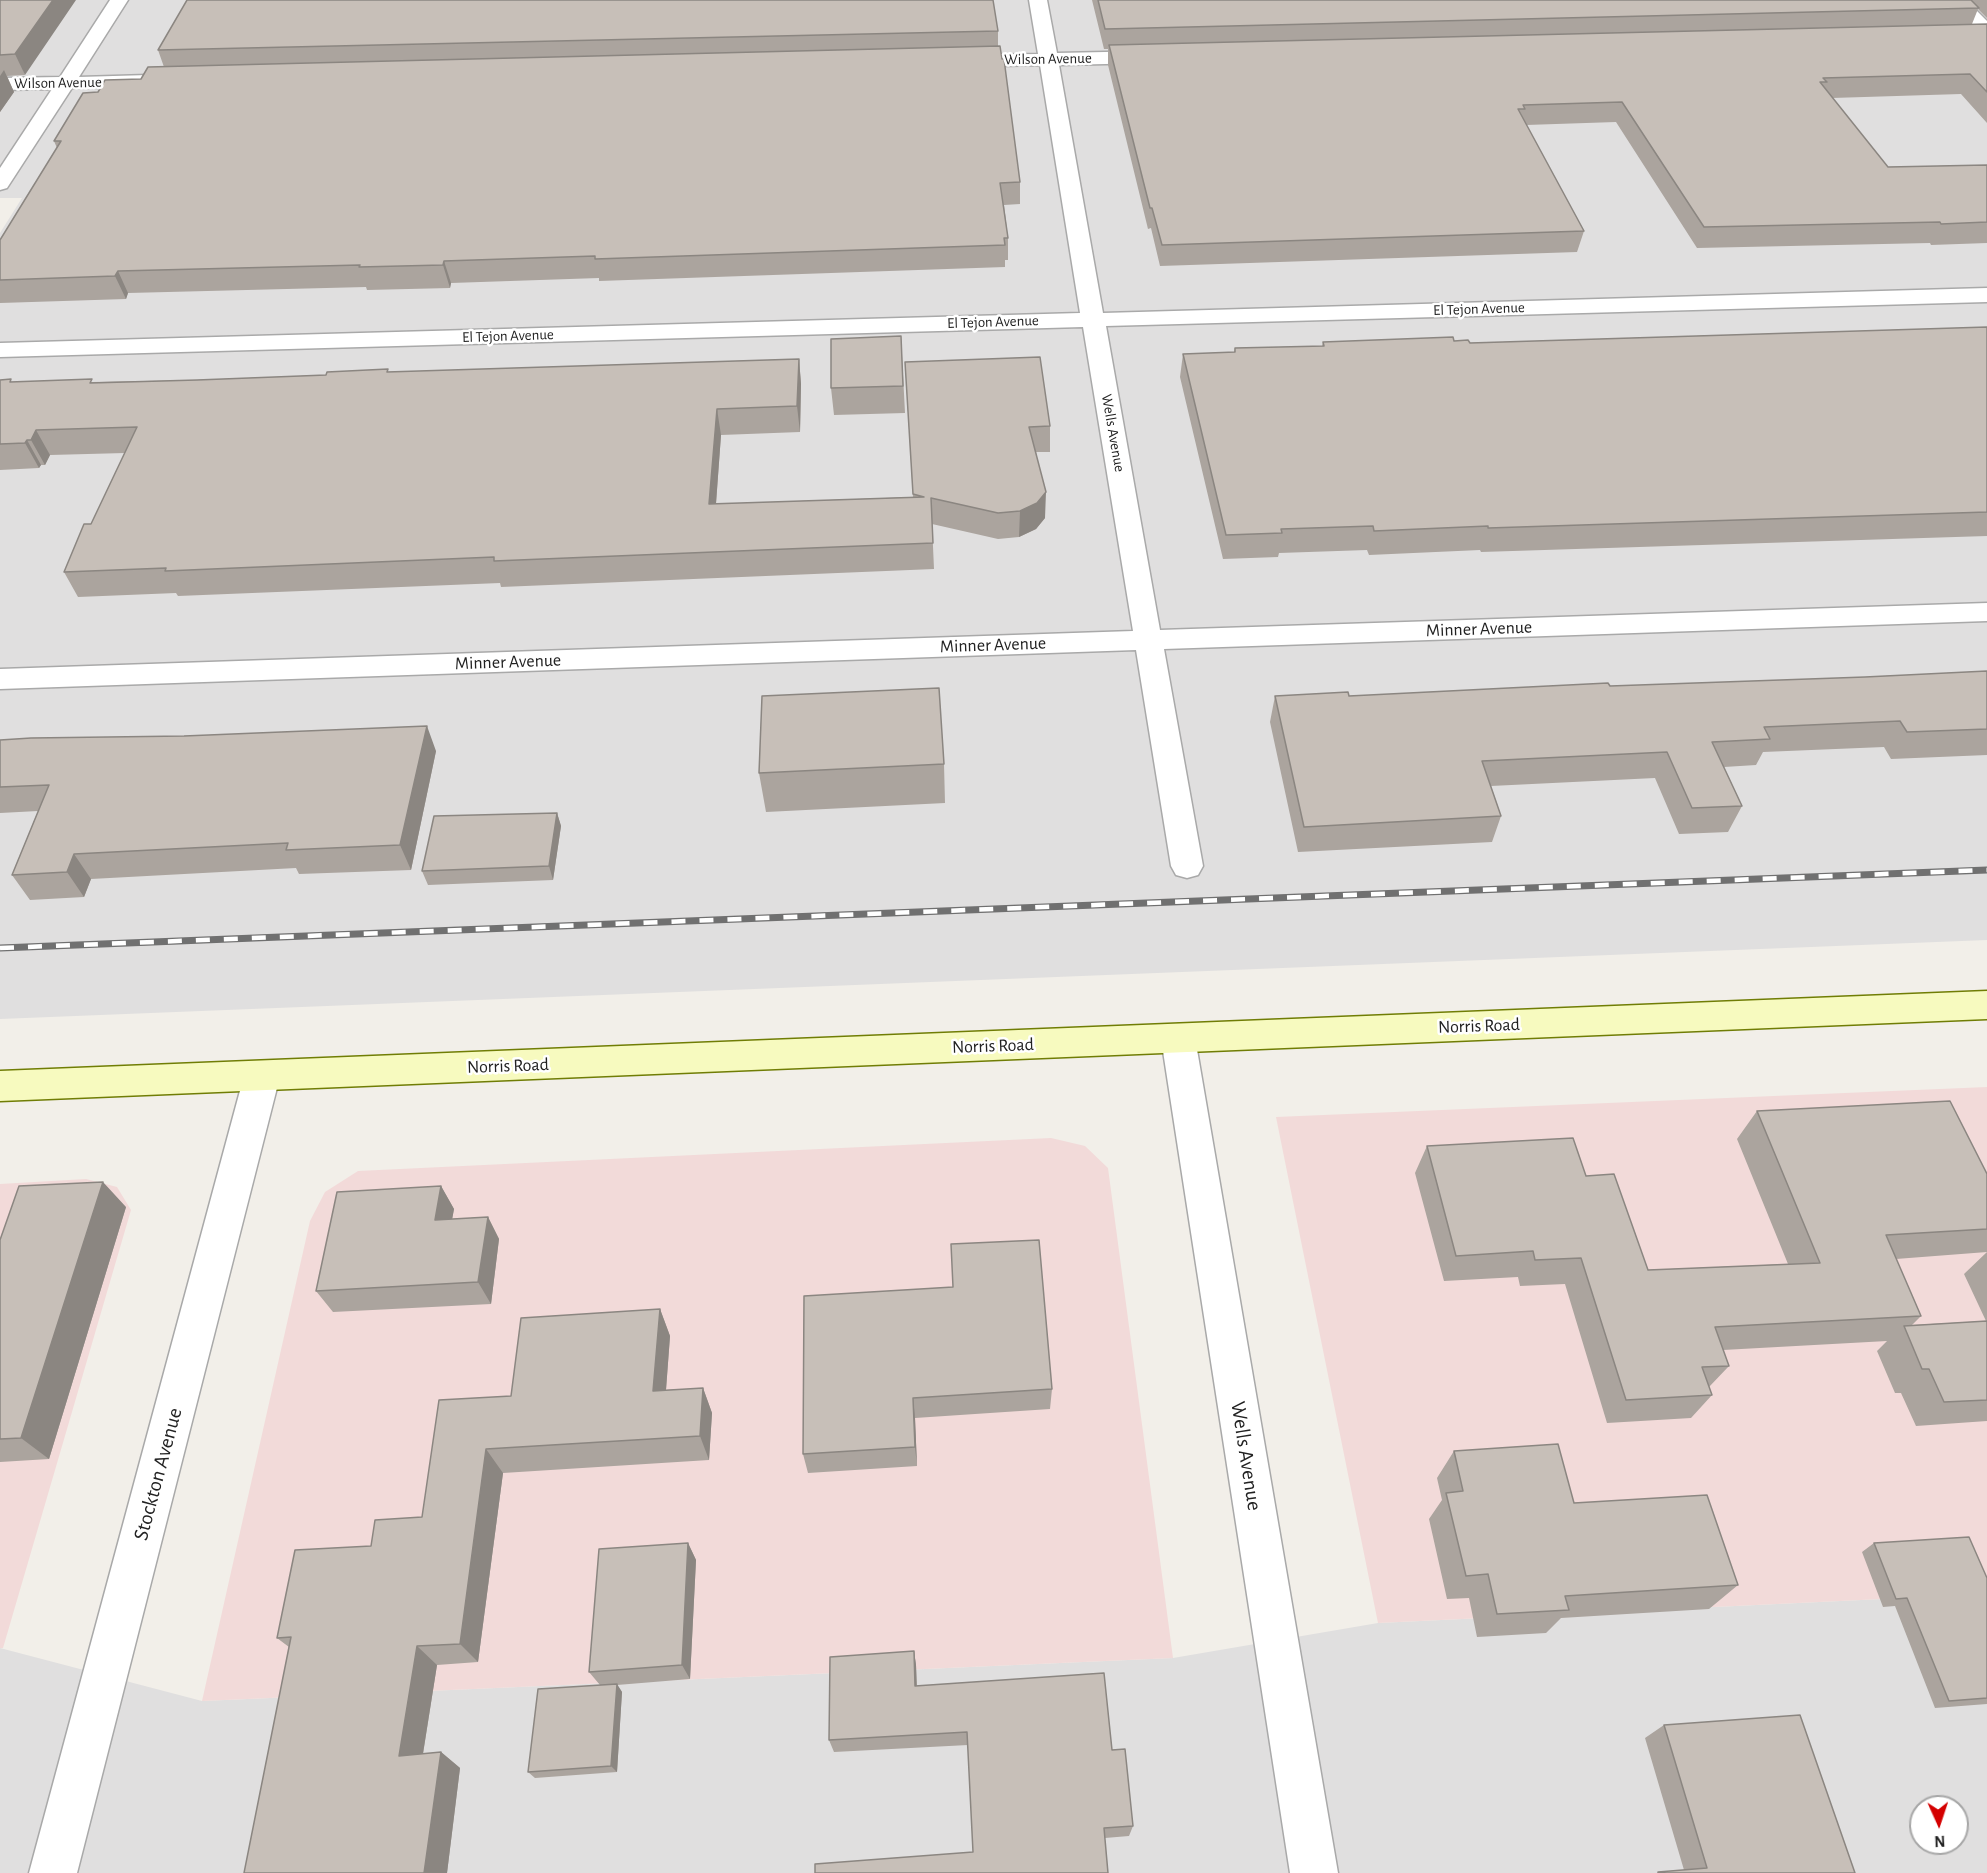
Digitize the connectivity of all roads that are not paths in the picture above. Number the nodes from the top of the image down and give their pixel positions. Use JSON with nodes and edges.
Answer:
{"nodes":[{"id":1,"x":118,"y":0,"type":"edge"},
{"id":2,"x":1038,"y":0,"type":"edge"},
{"id":3,"x":1956,"y":0,"type":"edge"},
{"id":4,"x":1987,"y":33,"type":"edge"},
{"id":5,"x":1963,"y":35,"type":"edge"},
{"id":6,"x":1167,"y":56,"type":"edge"},
{"id":7,"x":1048,"y":59,"type":"junction"},
{"id":8,"x":940,"y":62,"type":"edge"},
{"id":9,"x":161,"y":80,"type":"edge"},
{"id":10,"x":65,"y":82,"type":"junction"},
{"id":11,"x":0,"y":84,"type":"edge"},
{"id":12,"x":0,"y":184,"type":"edge"},
{"id":13,"x":1987,"y":295,"type":"edge"},
{"id":14,"x":1093,"y":320,"type":"junction"},
{"id":15,"x":0,"y":350,"type":"edge"},
{"id":16,"x":1987,"y":612,"type":"edge"},
{"id":17,"x":1149,"y":640,"type":"junction"},
{"id":18,"x":0,"y":679,"type":"edge"},
{"id":19,"x":1187,"y":866,"type":"dead end"},
{"id":20,"x":1987,"y":1005,"type":"edge"},
{"id":21,"x":1178,"y":1038,"type":"junction"},
{"id":22,"x":262,"y":1076,"type":"junction"},
{"id":23,"x":0,"y":1086,"type":"edge"},
{"id":24,"x":53,"y":1873,"type":"edge"},
{"id":25,"x":1314,"y":1873,"type":"edge"}],
"edges":[{"from":1,"to":10,"type":"street"},
{"from":2,"to":7,"type":"street","name":"Wells Avenue"},
{"from":3,"to":4,"type":"street"},
{"from":4,"to":5,"type":"street"},
{"from":6,"to":7,"type":"street","name":"Wilson Avenue"},
{"from":7,"to":8,"type":"street","name":"Wilson Avenue"},
{"from":7,"to":14,"type":"street","name":"Wells Avenue"},
{"from":9,"to":10,"type":"street","name":"Wilson Avenue"},
{"from":10,"to":11,"type":"street","name":"Wilson Avenue"},
{"from":10,"to":12,"type":"street"},
{"from":13,"to":14,"type":"street","name":"El Tejon Avenue"},
{"from":14,"to":15,"type":"street","name":"El Tejon Avenue"},
{"from":14,"to":17,"type":"street","name":"Wells Avenue"},
{"from":16,"to":17,"type":"street","name":"Minner Avenue"},
{"from":17,"to":18,"type":"street","name":"Minner Avenue"},
{"from":17,"to":19,"type":"street","name":"Wells Avenue"},
{"from":20,"to":21,"type":"street","name":"Norris Road"},
{"from":21,"to":22,"type":"street","name":"Norris Road"},
{"from":21,"to":25,"type":"street","name":"Wells Avenue"},
{"from":22,"to":23,"type":"street","name":"Norris Road"},
{"from":22,"to":24,"type":"street","name":"Stockton Avenue"}]}
